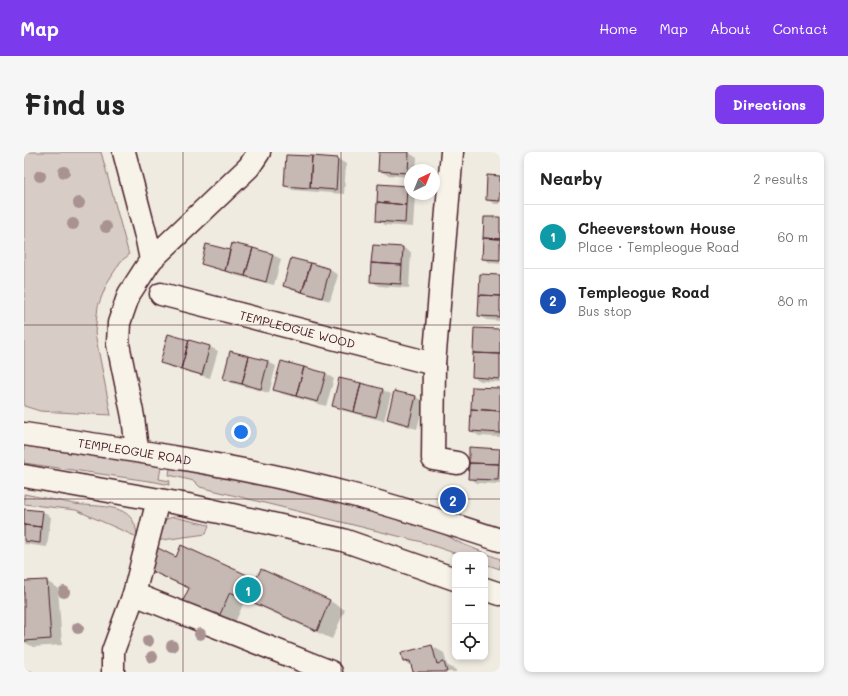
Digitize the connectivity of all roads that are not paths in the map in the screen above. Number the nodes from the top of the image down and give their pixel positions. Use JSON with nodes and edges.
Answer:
{"nodes":[{"id":1,"x":124,"y":152,"type":"edge"},
{"id":2,"x":259,"y":152,"type":"edge"},
{"id":3,"x":452,"y":152,"type":"edge"},
{"id":4,"x":151,"y":260,"type":"junction"},
{"id":5,"x":161,"y":294,"type":"dead end"},
{"id":6,"x":434,"y":364,"type":"junction"},
{"id":7,"x":24,"y":434,"type":"edge"},
{"id":8,"x":137,"y":450,"type":"junction"},
{"id":9,"x":457,"y":463,"type":"dead end"},
{"id":10,"x":24,"y":476,"type":"edge"},
{"id":11,"x":158,"y":500,"type":"junction"},
{"id":12,"x":500,"y":540,"type":"edge"},
{"id":13,"x":452,"y":578,"type":"edge"},
{"id":14,"x":488,"y":590,"type":"edge"},
{"id":15,"x":134,"y":594,"type":"junction"},
{"id":16,"x":500,"y":594,"type":"edge"},
{"id":17,"x":113,"y":672,"type":"edge"},
{"id":18,"x":331,"y":672,"type":"edge"}],
"edges":[{"from":1,"to":4,"type":"main road"},
{"from":2,"to":4,"type":"main road"},
{"from":3,"to":6,"type":"main road"},
{"from":4,"to":8,"type":"main road"},
{"from":5,"to":6,"type":"main road","name":"TEMPLEOGUE WOOD"},
{"from":6,"to":9,"type":"main road"},
{"from":7,"to":8,"type":"main road","name":"TEMPLEOGUE ROAD"},
{"from":8,"to":12,"type":"main road","name":"TEMPLEOGUE ROAD"},
{"from":10,"to":11,"type":"main road"},
{"from":11,"to":13,"type":"main road"},
{"from":11,"to":15,"type":"main road"},
{"from":14,"to":16,"type":"main road"},
{"from":15,"to":17,"type":"main road"},
{"from":15,"to":18,"type":"main road"}]}
